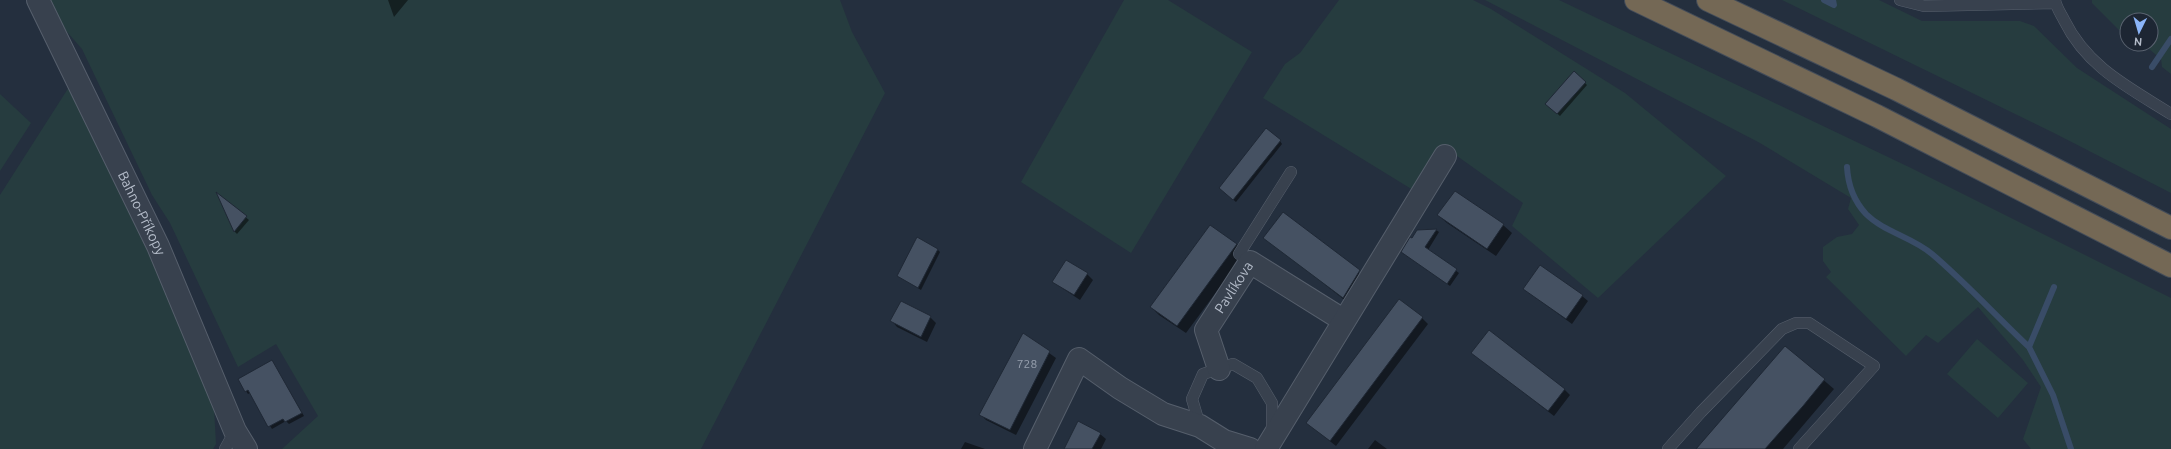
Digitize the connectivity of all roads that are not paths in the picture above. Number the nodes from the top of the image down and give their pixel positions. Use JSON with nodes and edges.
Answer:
{"nodes":[{"id":1,"x":38,"y":0,"type":"edge"},
{"id":2,"x":1636,"y":0,"type":"edge"},
{"id":3,"x":1708,"y":0,"type":"edge"},
{"id":4,"x":1900,"y":0,"type":"edge"},
{"id":5,"x":2055,"y":1,"type":"edge"},
{"id":6,"x":2171,"y":114,"type":"edge"},
{"id":7,"x":1445,"y":156,"type":"dead end"},
{"id":8,"x":1290,"y":172,"type":"dead end"},
{"id":9,"x":2171,"y":228,"type":"edge"},
{"id":10,"x":1250,"y":262,"type":"junction"},
{"id":11,"x":2171,"y":266,"type":"edge"},
{"id":12,"x":1343,"y":320,"type":"junction"},
{"id":13,"x":1219,"y":369,"type":"junction"},
{"id":14,"x":1200,"y":426,"type":"junction"},
{"id":15,"x":235,"y":443,"type":"edge"},
{"id":16,"x":1269,"y":443,"type":"edge"},
{"id":17,"x":1035,"y":449,"type":"edge"},
{"id":18,"x":1250,"y":449,"type":"edge"},
{"id":19,"x":1668,"y":449,"type":"edge"},
{"id":20,"x":1799,"y":449,"type":"edge"}],
"edges":[{"from":1,"to":15,"type":"street","name":"Bahno-Příkopy"},
{"from":2,"to":11,"type":"highway"},
{"from":3,"to":9,"type":"highway"},
{"from":4,"to":5,"type":"lane"},
{"from":5,"to":6,"type":"lane"},
{"from":7,"to":12,"type":"street"},
{"from":8,"to":10,"type":"lane"},
{"from":10,"to":12,"type":"street","name":"Pavlíkova"},
{"from":10,"to":13,"type":"street","name":"Pavlíkova"},
{"from":12,"to":16,"type":"street"},
{"from":13,"to":14,"type":"lane"},
{"from":13,"to":16,"type":"lane"},
{"from":14,"to":17,"type":"street"},
{"from":14,"to":18,"type":"street"},
{"from":19,"to":20,"type":"lane"}]}
